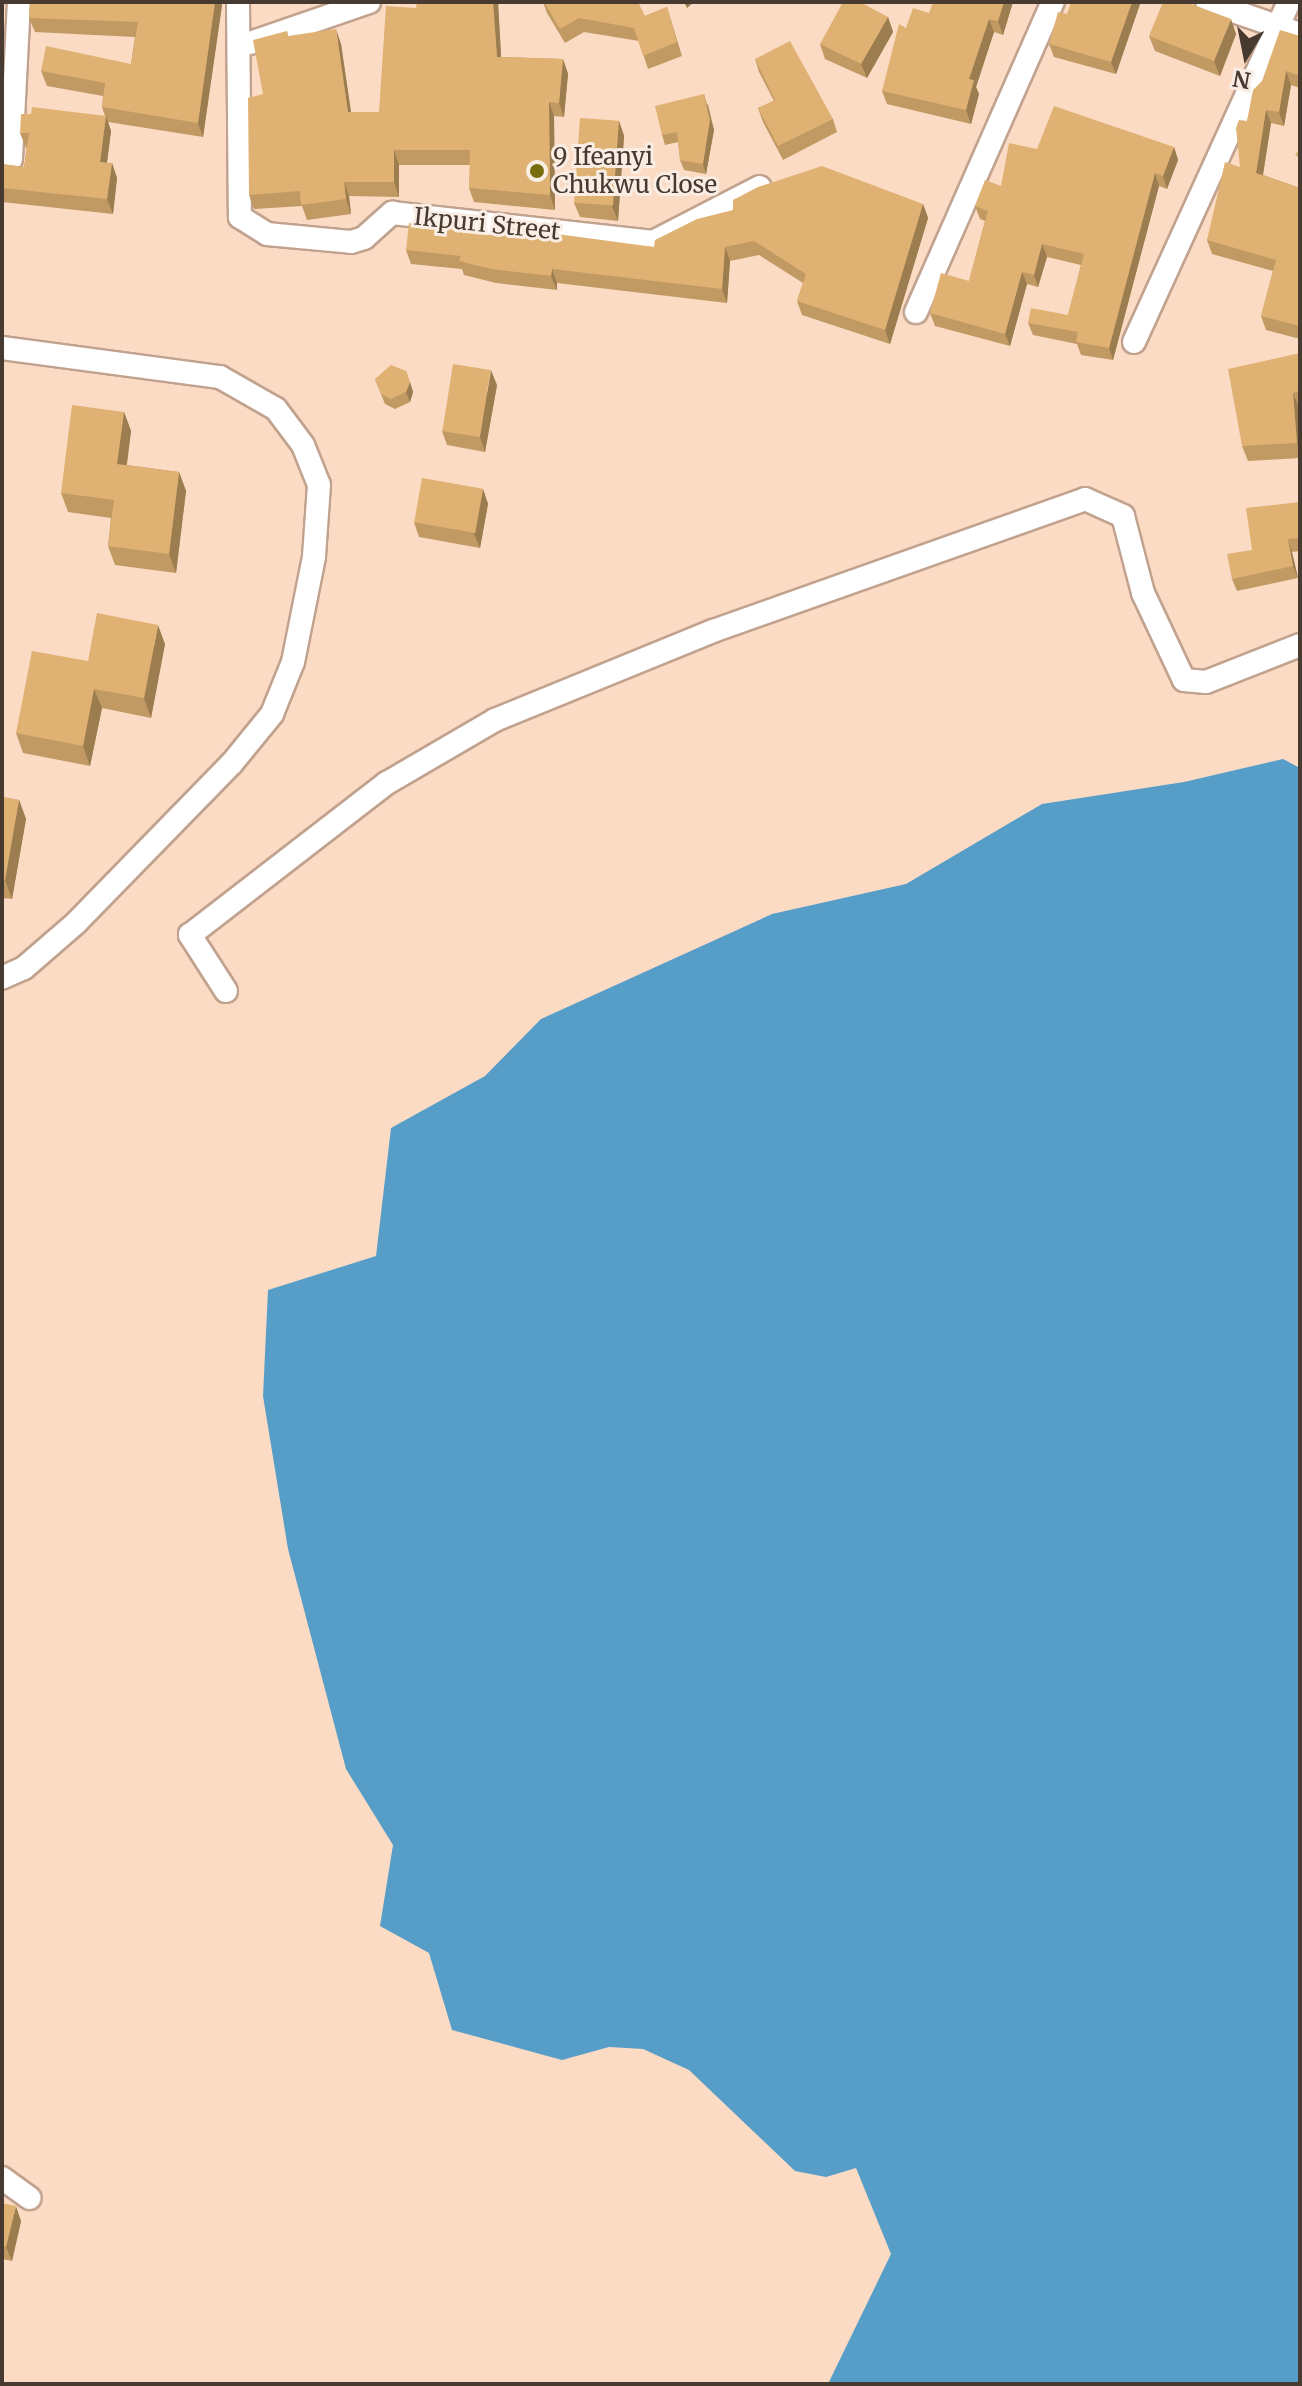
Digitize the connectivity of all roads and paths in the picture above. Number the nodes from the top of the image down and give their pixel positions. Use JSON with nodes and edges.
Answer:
{"nodes":[{"id":1,"x":19,"y":2,"type":"edge"},
{"id":2,"x":238,"y":2,"type":"edge"},
{"id":3,"x":369,"y":2,"type":"edge"},
{"id":4,"x":1053,"y":2,"type":"edge"},
{"id":5,"x":1207,"y":2,"type":"edge"},
{"id":6,"x":1289,"y":2,"type":"edge"},
{"id":7,"x":1290,"y":30,"type":"edge"},
{"id":8,"x":237,"y":47,"type":"junction"},
{"id":9,"x":11,"y":159,"type":"dead end"},
{"id":10,"x":760,"y":187,"type":"edge"},
{"id":11,"x":916,"y":312,"type":"dead end"},
{"id":12,"x":1134,"y":342,"type":"dead end"},
{"id":13,"x":2,"y":348,"type":"edge"},
{"id":14,"x":1300,"y":645,"type":"edge"},
{"id":15,"x":2,"y":978,"type":"edge"},
{"id":16,"x":226,"y":991,"type":"dead end"},
{"id":17,"x":2,"y":2178,"type":"edge"},
{"id":18,"x":30,"y":2198,"type":"dead end"}],
"edges":[{"from":1,"to":9,"type":"street"},
{"from":2,"to":8,"type":"street","name":"Ikpuri Street"},
{"from":3,"to":8,"type":"street"},
{"from":4,"to":11,"type":"street"},
{"from":5,"to":7,"type":"street"},
{"from":6,"to":7,"type":"street"},
{"from":7,"to":12,"type":"street"},
{"from":8,"to":10,"type":"street","name":"Ikpuri Street"},
{"from":13,"to":15,"type":"street"},
{"from":14,"to":16,"type":"street"},
{"from":17,"to":18,"type":"street"}]}
